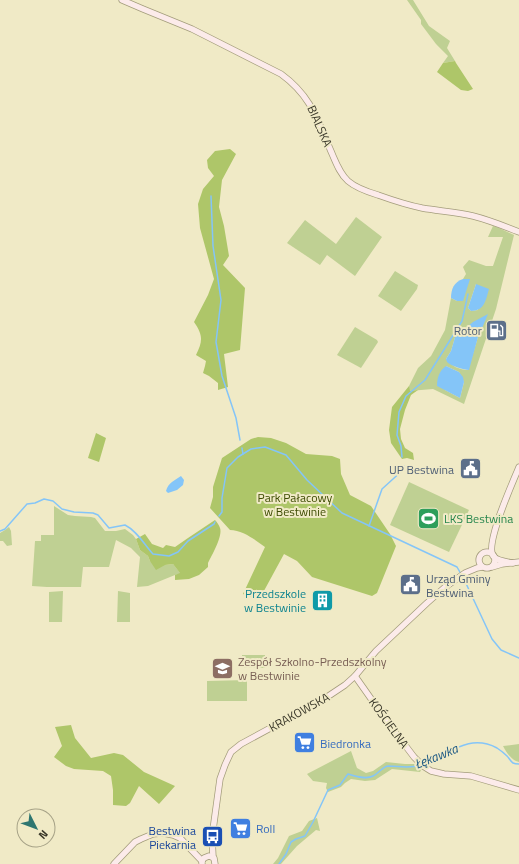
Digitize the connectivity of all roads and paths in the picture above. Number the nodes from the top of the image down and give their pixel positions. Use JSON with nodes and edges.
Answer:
{"nodes":[{"id":1,"x":122,"y":0,"type":"edge"},
{"id":2,"x":519,"y":232,"type":"edge"},
{"id":3,"x":519,"y":468,"type":"edge"},
{"id":4,"x":495,"y":530,"type":"junction"},
{"id":5,"x":485,"y":552,"type":"junction"},
{"id":6,"x":493,"y":556,"type":"junction"},
{"id":7,"x":478,"y":559,"type":"junction"},
{"id":8,"x":516,"y":563,"type":"edge"},
{"id":9,"x":482,"y":567,"type":"junction"},
{"id":10,"x":491,"y":567,"type":"junction"},
{"id":11,"x":465,"y":573,"type":"junction"},
{"id":12,"x":355,"y":676,"type":"junction"},
{"id":13,"x":519,"y":790,"type":"edge"},
{"id":14,"x":212,"y":839,"type":"junction"},
{"id":15,"x":213,"y":857,"type":"junction"},
{"id":16,"x":203,"y":861,"type":"edge"},
{"id":17,"x":114,"y":864,"type":"edge"},
{"id":18,"x":215,"y":864,"type":"edge"}],
"edges":[{"from":1,"to":2,"type":"street","name":"BIALSKA"},
{"from":3,"to":4,"type":"street"},
{"from":4,"to":5,"type":"street"},
{"from":4,"to":6,"type":"street"},
{"from":5,"to":6,"type":"street"},
{"from":5,"to":7,"type":"street"},
{"from":6,"to":8,"type":"street"},
{"from":6,"to":10,"type":"street"},
{"from":7,"to":9,"type":"street"},
{"from":7,"to":11,"type":"street","name":"KRAKOWSKA"},
{"from":8,"to":10,"type":"street"},
{"from":9,"to":10,"type":"street"},
{"from":9,"to":11,"type":"street","name":"KRAKOWSKA"},
{"from":11,"to":12,"type":"street","name":"KRAKOWSKA"},
{"from":12,"to":13,"type":"street","name":"KOŚCIELNA"},
{"from":12,"to":14,"type":"street","name":"KRAKOWSKA"},
{"from":14,"to":15,"type":"street","name":"KRAKOWSKA"},
{"from":14,"to":16,"type":"street","name":"KRAKOWSKA"},
{"from":15,"to":16,"type":"street"},
{"from":15,"to":18,"type":"street","name":"KRAKOWSKA"},
{"from":16,"to":17,"type":"street"}]}
